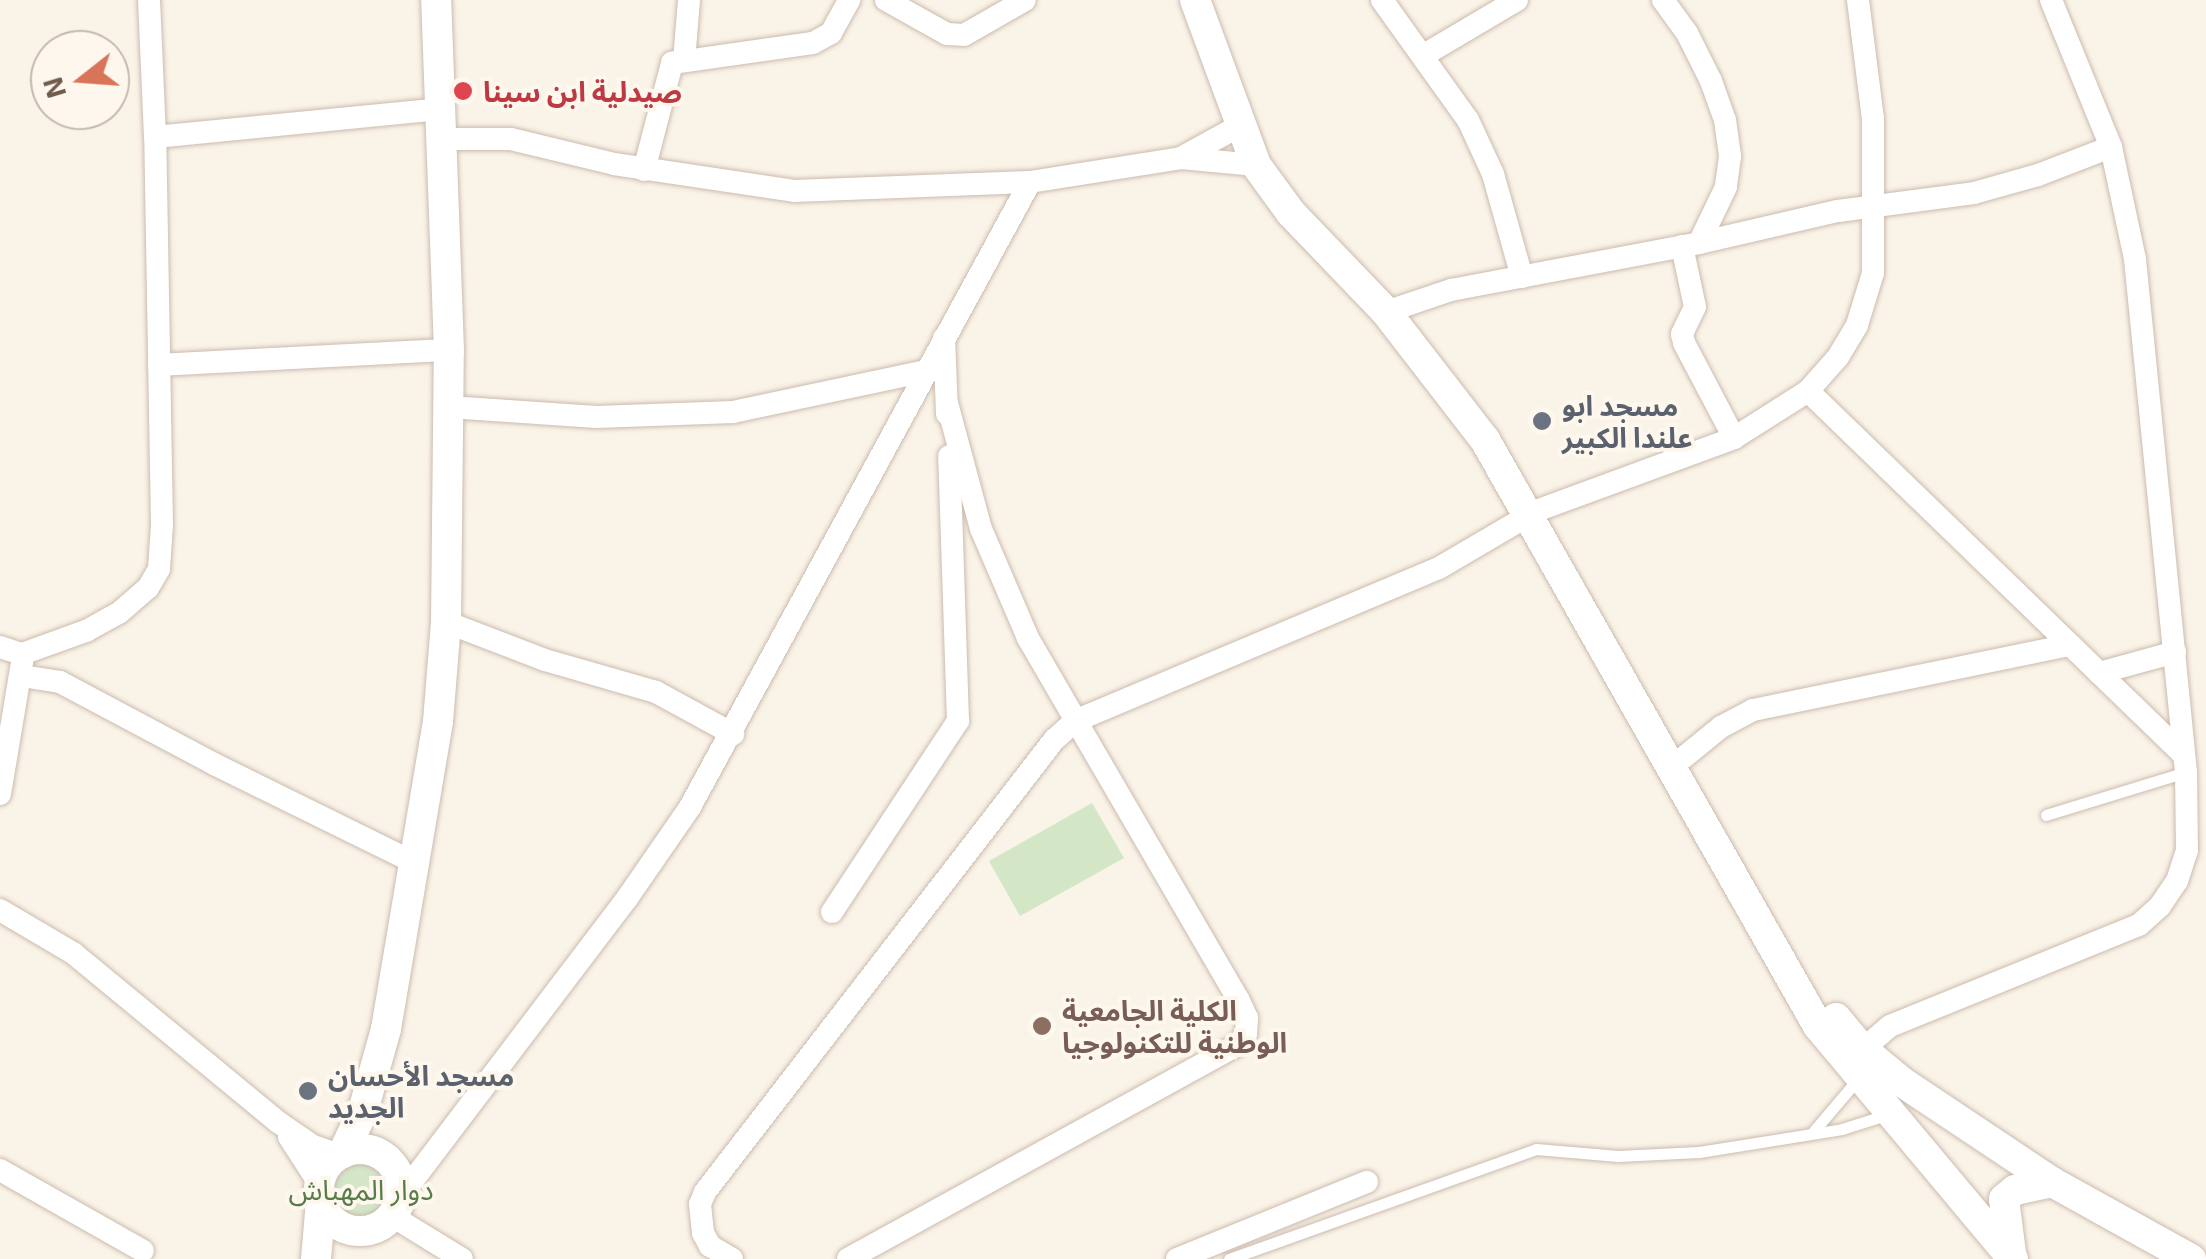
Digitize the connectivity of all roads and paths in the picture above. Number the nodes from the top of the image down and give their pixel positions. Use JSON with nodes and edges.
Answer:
{"nodes":[{"id":1,"x":149,"y":0,"type":"edge"},
{"id":2,"x":436,"y":0,"type":"edge"},
{"id":3,"x":689,"y":0,"type":"edge"},
{"id":4,"x":849,"y":0,"type":"edge"},
{"id":5,"x":886,"y":0,"type":"edge"},
{"id":6,"x":1025,"y":0,"type":"edge"},
{"id":7,"x":1195,"y":0,"type":"edge"},
{"id":8,"x":1382,"y":0,"type":"edge"},
{"id":9,"x":1516,"y":0,"type":"edge"},
{"id":10,"x":1664,"y":0,"type":"edge"},
{"id":11,"x":1858,"y":0,"type":"edge"},
{"id":12,"x":2051,"y":0,"type":"edge"},
{"id":13,"x":1424,"y":55,"type":"junction"},
{"id":14,"x":684,"y":61,"type":"junction"},
{"id":15,"x":440,"y":124,"type":"junction"},
{"id":16,"x":1240,"y":125,"type":"junction"},
{"id":17,"x":156,"y":137,"type":"junction"},
{"id":18,"x":2111,"y":147,"type":"junction"},
{"id":19,"x":1181,"y":158,"type":"junction"},
{"id":20,"x":1256,"y":165,"type":"junction"},
{"id":21,"x":644,"y":170,"type":"junction"},
{"id":22,"x":1030,"y":182,"type":"junction"},
{"id":23,"x":1874,"y":204,"type":"junction"},
{"id":24,"x":1691,"y":245,"type":"junction"},
{"id":25,"x":1522,"y":277,"type":"junction"},
{"id":26,"x":1386,"y":312,"type":"junction"},
{"id":27,"x":944,"y":338,"type":"junction"},
{"id":28,"x":449,"y":350,"type":"junction"},
{"id":29,"x":159,"y":365,"type":"junction"},
{"id":30,"x":926,"y":370,"type":"junction"},
{"id":31,"x":1808,"y":391,"type":"junction"},
{"id":32,"x":947,"y":403,"type":"junction"},
{"id":33,"x":449,"y":406,"type":"junction"},
{"id":34,"x":1734,"y":438,"type":"junction"},
{"id":35,"x":1530,"y":514,"type":"junction"},
{"id":36,"x":446,"y":622,"type":"junction"},
{"id":37,"x":2068,"y":645,"type":"junction"},
{"id":38,"x":2176,"y":652,"type":"junction"},
{"id":39,"x":15,"y":659,"type":"edge"},
{"id":40,"x":2098,"y":673,"type":"junction"},
{"id":41,"x":1074,"y":720,"type":"junction"},
{"id":42,"x":733,"y":734,"type":"junction"},
{"id":43,"x":1684,"y":758,"type":"junction"},
{"id":44,"x":2185,"y":764,"type":"junction"},
{"id":45,"x":0,"y":794,"type":"edge"},
{"id":46,"x":2046,"y":815,"type":"dead end"},
{"id":47,"x":417,"y":864,"type":"junction"},
{"id":48,"x":0,"y":910,"type":"edge"},
{"id":49,"x":832,"y":912,"type":"dead end"},
{"id":50,"x":1861,"y":1063,"type":"junction"},
{"id":51,"x":378,"y":1064,"type":"junction"},
{"id":52,"x":1890,"y":1114,"type":"junction"},
{"id":53,"x":278,"y":1122,"type":"junction"},
{"id":54,"x":1812,"y":1133,"type":"junction"},
{"id":55,"x":341,"y":1154,"type":"junction"},
{"id":56,"x":388,"y":1160,"type":"junction"},
{"id":57,"x":0,"y":1170,"type":"edge"},
{"id":58,"x":1367,"y":1182,"type":"dead end"},
{"id":59,"x":2052,"y":1182,"type":"junction"},
{"id":60,"x":320,"y":1194,"type":"junction"},
{"id":61,"x":389,"y":1213,"type":"junction"},
{"id":62,"x":143,"y":1251,"type":"dead end"},
{"id":63,"x":2012,"y":1257,"type":"edge"},
{"id":64,"x":316,"y":1259,"type":"edge"},
{"id":65,"x":357,"y":1259,"type":"edge"},
{"id":66,"x":462,"y":1259,"type":"edge"},
{"id":67,"x":732,"y":1259,"type":"edge"},
{"id":68,"x":848,"y":1259,"type":"edge"},
{"id":69,"x":1177,"y":1259,"type":"edge"},
{"id":70,"x":1229,"y":1259,"type":"edge"},
{"id":71,"x":2191,"y":1259,"type":"edge"}],
"edges":[{"from":1,"to":17,"type":"street"},
{"from":2,"to":15,"type":"street"},
{"from":3,"to":14,"type":"street"},
{"from":4,"to":14,"type":"street"},
{"from":5,"to":6,"type":"street"},
{"from":7,"to":16,"type":"street"},
{"from":8,"to":13,"type":"street"},
{"from":9,"to":13,"type":"street"},
{"from":10,"to":24,"type":"street"},
{"from":11,"to":23,"type":"street"},
{"from":12,"to":18,"type":"street"},
{"from":13,"to":25,"type":"street"},
{"from":14,"to":21,"type":"street"},
{"from":15,"to":17,"type":"street"},
{"from":15,"to":21,"type":"street"},
{"from":15,"to":28,"type":"street"},
{"from":16,"to":19,"type":"street"},
{"from":16,"to":20,"type":"street"},
{"from":17,"to":29,"type":"street"},
{"from":18,"to":23,"type":"street"},
{"from":18,"to":38,"type":"street"},
{"from":19,"to":20,"type":"street"},
{"from":19,"to":22,"type":"street"},
{"from":20,"to":26,"type":"street"},
{"from":21,"to":22,"type":"street"},
{"from":22,"to":27,"type":"street"},
{"from":23,"to":24,"type":"street"},
{"from":23,"to":31,"type":"street"},
{"from":24,"to":25,"type":"street"},
{"from":24,"to":34,"type":"street"},
{"from":25,"to":26,"type":"street"},
{"from":26,"to":35,"type":"street"},
{"from":27,"to":30,"type":"street"},
{"from":27,"to":32,"type":"street"},
{"from":28,"to":29,"type":"street"},
{"from":28,"to":33,"type":"street"},
{"from":29,"to":39,"type":"street"},
{"from":30,"to":33,"type":"street"},
{"from":30,"to":42,"type":"street"},
{"from":31,"to":34,"type":"street"},
{"from":31,"to":37,"type":"street"},
{"from":32,"to":41,"type":"street"},
{"from":32,"to":49,"type":"street"},
{"from":33,"to":36,"type":"street"},
{"from":34,"to":35,"type":"street"},
{"from":35,"to":41,"type":"street"},
{"from":35,"to":43,"type":"street"},
{"from":35,"to":50,"type":"street"},
{"from":36,"to":42,"type":"street"},
{"from":36,"to":47,"type":"street"},
{"from":37,"to":40,"type":"street"},
{"from":37,"to":43,"type":"street"},
{"from":38,"to":40,"type":"street"},
{"from":38,"to":44,"type":"street"},
{"from":39,"to":45,"type":"street"},
{"from":39,"to":47,"type":"street"},
{"from":40,"to":44,"type":"street"},
{"from":41,"to":67,"type":"street"},
{"from":41,"to":68,"type":"street"},
{"from":42,"to":61,"type":"street"},
{"from":43,"to":50,"type":"street"},
{"from":44,"to":46,"type":"lane"},
{"from":44,"to":50,"type":"street"},
{"from":47,"to":51,"type":"street"},
{"from":48,"to":53,"type":"street"},
{"from":50,"to":52,"type":"street"},
{"from":50,"to":54,"type":"lane"},
{"from":50,"to":59,"type":"street"},
{"from":51,"to":55,"type":"street"},
{"from":51,"to":56,"type":"street"},
{"from":52,"to":54,"type":"lane"},
{"from":52,"to":63,"type":"street"},
{"from":53,"to":55,"type":"street"},
{"from":53,"to":60,"type":"street"},
{"from":54,"to":70,"type":"lane"},
{"from":55,"to":56,"type":"street"},
{"from":55,"to":60,"type":"street"},
{"from":56,"to":61,"type":"street"},
{"from":57,"to":62,"type":"street"},
{"from":58,"to":69,"type":"street"},
{"from":59,"to":63,"type":"street"},
{"from":59,"to":71,"type":"street"},
{"from":60,"to":61,"type":"street"},
{"from":60,"to":64,"type":"street"},
{"from":61,"to":65,"type":"street"},
{"from":61,"to":66,"type":"street"}]}
